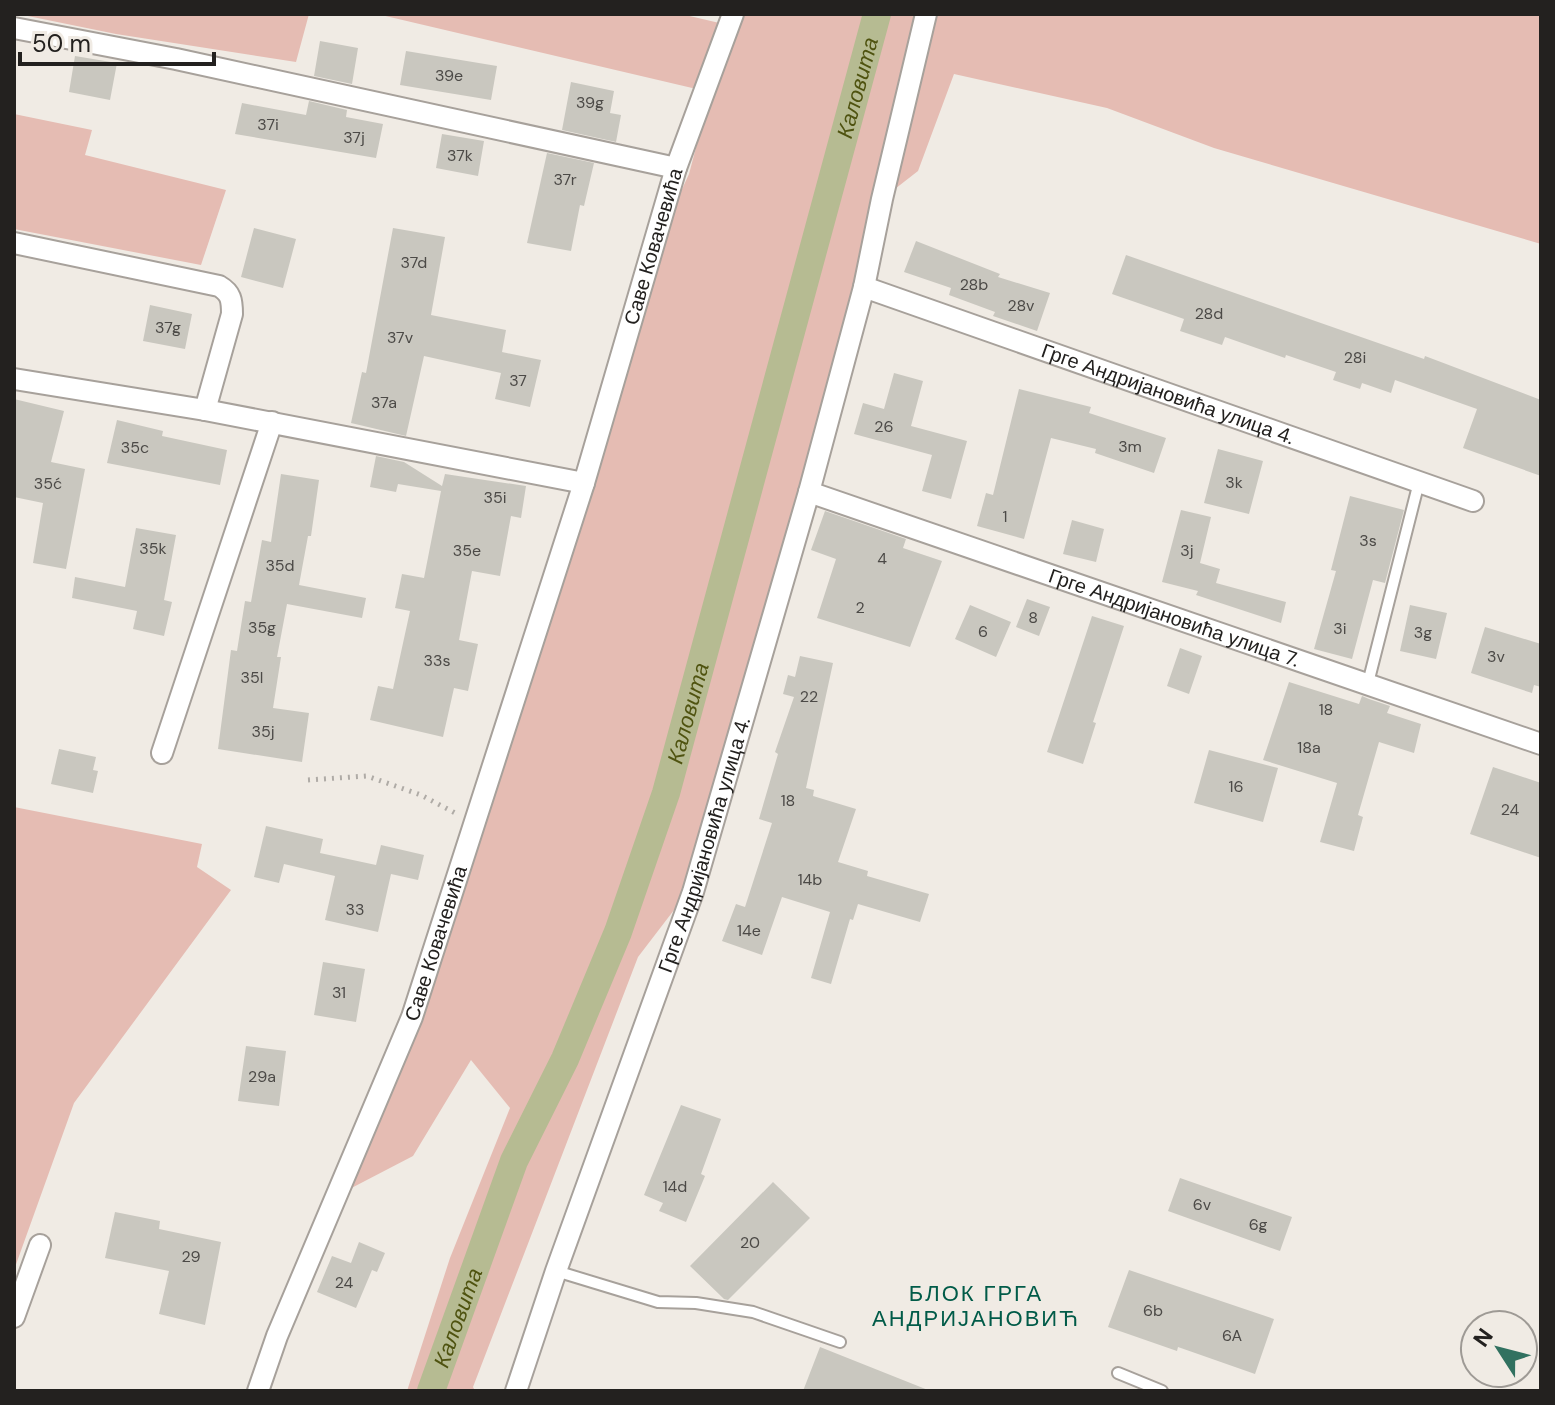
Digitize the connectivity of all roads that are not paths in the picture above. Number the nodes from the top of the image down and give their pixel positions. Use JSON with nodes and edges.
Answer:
{"nodes":[{"id":1,"x":733,"y":14,"type":"edge"},
{"id":2,"x":926,"y":14,"type":"edge"},
{"id":3,"x":14,"y":28,"type":"edge"},
{"id":4,"x":676,"y":168,"type":"junction"},
{"id":5,"x":14,"y":243,"type":"edge"},
{"id":6,"x":864,"y":287,"type":"junction"},
{"id":7,"x":14,"y":379,"type":"edge"},
{"id":8,"x":205,"y":410,"type":"junction"},
{"id":9,"x":272,"y":422,"type":"junction"},
{"id":10,"x":1419,"y":482,"type":"junction"},
{"id":11,"x":584,"y":483,"type":"junction"},
{"id":12,"x":809,"y":492,"type":"junction"},
{"id":13,"x":1473,"y":501,"type":"dead end"},
{"id":14,"x":1368,"y":683,"type":"junction"},
{"id":15,"x":1541,"y":744,"type":"edge"},
{"id":16,"x":162,"y":753,"type":"dead end"},
{"id":17,"x":40,"y":1245,"type":"dead end"},
{"id":18,"x":556,"y":1271,"type":"junction"},
{"id":19,"x":14,"y":1317,"type":"edge"},
{"id":20,"x":840,"y":1342,"type":"dead end"},
{"id":21,"x":1118,"y":1373,"type":"dead end"},
{"id":22,"x":258,"y":1391,"type":"edge"},
{"id":23,"x":516,"y":1391,"type":"edge"},
{"id":24,"x":1162,"y":1391,"type":"edge"}],
"edges":[{"from":1,"to":4,"type":"street","name":"Саве Ковачевића"},
{"from":2,"to":6,"type":"street","name":"Грге Андријановића улица 4."},
{"from":3,"to":4,"type":"street"},
{"from":4,"to":11,"type":"street","name":"Саве Ковачевића"},
{"from":5,"to":8,"type":"street"},
{"from":6,"to":10,"type":"street","name":"Грге Андријановића улица 4."},
{"from":6,"to":12,"type":"street","name":"Грге Андријановића улица 4."},
{"from":7,"to":8,"type":"street"},
{"from":8,"to":9,"type":"street"},
{"from":9,"to":11,"type":"street"},
{"from":9,"to":16,"type":"street"},
{"from":10,"to":13,"type":"street","name":"Грге Андријановића улица 4."},
{"from":10,"to":14,"type":"lane"},
{"from":11,"to":22,"type":"street","name":"Саве Ковачевића"},
{"from":12,"to":14,"type":"street","name":"Грге Андријановића улица 7."},
{"from":12,"to":18,"type":"street","name":"Грге Андријановића улица 4."},
{"from":14,"to":15,"type":"street","name":"Грге Андријановића улица 7."},
{"from":17,"to":19,"type":"street"},
{"from":18,"to":20,"type":"lane"},
{"from":18,"to":23,"type":"street","name":"Грге Андријановића улица 4."},
{"from":21,"to":24,"type":"lane"}]}
